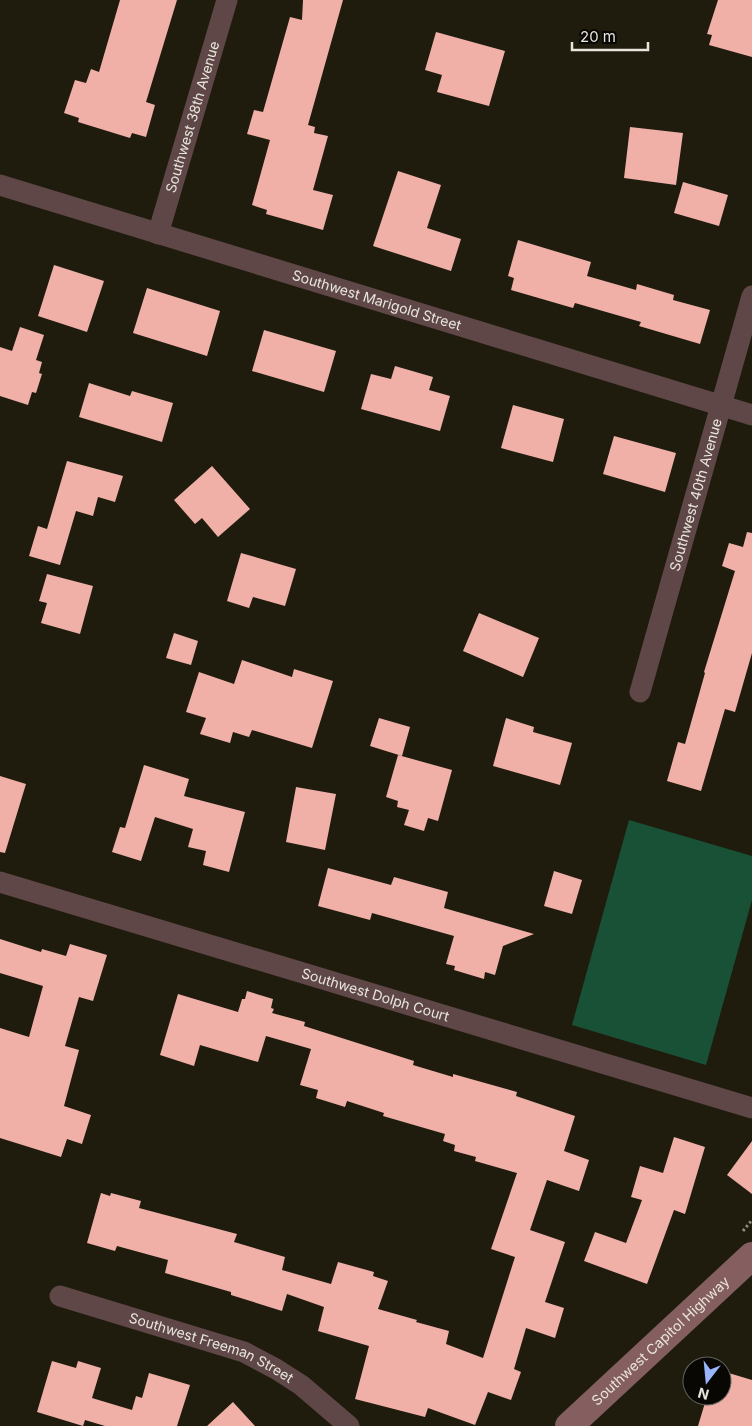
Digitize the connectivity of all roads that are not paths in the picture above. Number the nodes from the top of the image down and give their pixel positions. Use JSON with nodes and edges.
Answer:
{"nodes":[{"id":1,"x":227,"y":0,"type":"edge"},
{"id":2,"x":0,"y":185,"type":"edge"},
{"id":3,"x":158,"y":234,"type":"junction"},
{"id":4,"x":752,"y":296,"type":"edge"},
{"id":5,"x":721,"y":406,"type":"junction"},
{"id":6,"x":752,"y":415,"type":"edge"},
{"id":7,"x":640,"y":692,"type":"dead end"},
{"id":8,"x":0,"y":882,"type":"edge"},
{"id":9,"x":752,"y":1108,"type":"edge"},
{"id":10,"x":752,"y":1256,"type":"edge"},
{"id":11,"x":60,"y":1296,"type":"dead end"},
{"id":12,"x":348,"y":1426,"type":"edge"},
{"id":13,"x":569,"y":1426,"type":"edge"}],
"edges":[{"from":1,"to":3,"type":"street","name":"Southwest 38th Avenue"},
{"from":2,"to":3,"type":"street","name":"Southwest Marigold Street"},
{"from":3,"to":5,"type":"street","name":"Southwest Marigold Street"},
{"from":4,"to":5,"type":"street","name":"Southwest 40th Avenue"},
{"from":5,"to":6,"type":"street","name":"Southwest Marigold Street"},
{"from":5,"to":7,"type":"street","name":"Southwest 40th Avenue"},
{"from":8,"to":9,"type":"street","name":"Southwest Dolph Court"},
{"from":10,"to":13,"type":"street","name":"Southwest Capitol Highway"},
{"from":11,"to":12,"type":"street","name":"Southwest Freeman Street"}]}
